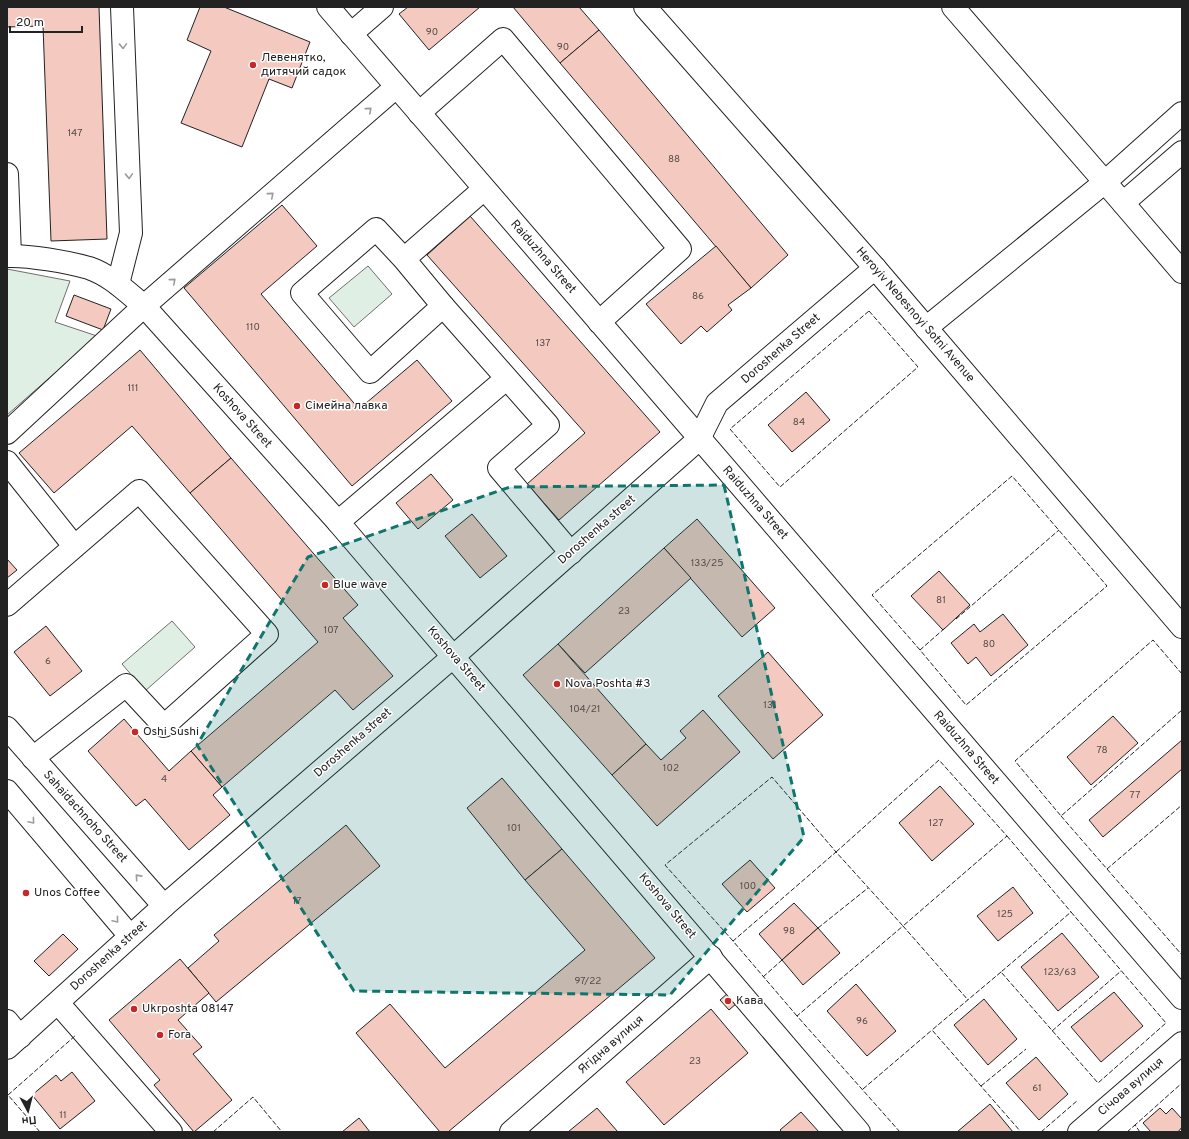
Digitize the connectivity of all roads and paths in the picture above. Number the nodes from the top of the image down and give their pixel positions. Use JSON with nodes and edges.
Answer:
{"nodes":[{"id":1,"x":122,"y":7,"type":"edge"},
{"id":2,"x":328,"y":7,"type":"edge"},
{"id":3,"x":382,"y":7,"type":"edge"},
{"id":4,"x":644,"y":7,"type":"edge"},
{"id":5,"x":953,"y":7,"type":"edge"},
{"id":6,"x":350,"y":34,"type":"junction"},
{"id":7,"x":396,"y":87,"type":"junction"},
{"id":8,"x":419,"y":113,"type":"junction"},
{"id":9,"x":1182,"y":113,"type":"edge"},
{"id":10,"x":1179,"y":160,"type":"edge"},
{"id":11,"x":7,"y":174,"type":"edge"},
{"id":12,"x":1105,"y":182,"type":"junction"},
{"id":13,"x":484,"y":189,"type":"junction"},
{"id":14,"x":1123,"y":203,"type":"junction"},
{"id":15,"x":8,"y":256,"type":"edge"},
{"id":16,"x":404,"y":259,"type":"junction"},
{"id":17,"x":875,"y":268,"type":"junction"},
{"id":18,"x":1182,"y":272,"type":"edge"},
{"id":19,"x":118,"y":284,"type":"junction"},
{"id":20,"x":144,"y":306,"type":"junction"},
{"id":21,"x":443,"y":306,"type":"junction"},
{"id":22,"x":599,"y":322,"type":"junction"},
{"id":23,"x":926,"y":328,"type":"junction"},
{"id":24,"x":506,"y":379,"type":"junction"},
{"id":25,"x":7,"y":433,"type":"edge"},
{"id":26,"x":700,"y":439,"type":"junction"},
{"id":27,"x":7,"y":462,"type":"edge"},
{"id":28,"x":338,"y":522,"type":"junction"},
{"id":29,"x":74,"y":546,"type":"junction"},
{"id":30,"x":571,"y":552,"type":"junction"},
{"id":31,"x":7,"y":605,"type":"edge"},
{"id":32,"x":1182,"y":627,"type":"edge"},
{"id":33,"x":454,"y":656,"type":"junction"},
{"id":34,"x":7,"y":728,"type":"edge"},
{"id":35,"x":33,"y":758,"type":"junction"},
{"id":36,"x":7,"y":791,"type":"edge"},
{"id":37,"x":164,"y":906,"type":"junction"},
{"id":38,"x":130,"y":936,"type":"junction"},
{"id":39,"x":711,"y":957,"type":"junction"},
{"id":40,"x":1182,"y":998,"type":"edge"},
{"id":41,"x":58,"y":1003,"type":"junction"},
{"id":42,"x":11,"y":1036,"type":"edge"},
{"id":43,"x":1182,"y":1042,"type":"edge"},
{"id":44,"x":171,"y":1132,"type":"edge"},
{"id":45,"x":511,"y":1132,"type":"edge"},
{"id":46,"x":859,"y":1132,"type":"edge"},
{"id":47,"x":1079,"y":1132,"type":"edge"}],
"edges":[{"from":1,"to":19,"type":"street","one_way":true},
{"from":2,"to":6,"type":"street","name":"Raiduzhna Street"},
{"from":3,"to":6,"type":"street"},
{"from":4,"to":17,"type":"street","name":"Heroyiv Nebesnoyi Sotni Avenue"},
{"from":5,"to":12,"type":"street"},
{"from":6,"to":7,"type":"street","name":"Raiduzhna Street"},
{"from":7,"to":8,"type":"street","name":"Raiduzhna Street"},
{"from":20,"to":7,"type":"street","one_way":true},
{"from":8,"to":13,"type":"street","name":"Raiduzhna Street"},
{"from":8,"to":22,"type":"street"},
{"from":9,"to":12,"type":"street"},
{"from":10,"to":14,"type":"street"},
{"from":11,"to":15,"type":"street"},
{"from":12,"to":14,"type":"street"},
{"from":12,"to":23,"type":"street"},
{"from":13,"to":16,"type":"street"},
{"from":13,"to":22,"type":"street","name":"Raiduzhna Street"},
{"from":14,"to":18,"type":"street"},
{"from":15,"to":19,"type":"street","name":"Koshova Street"},
{"from":16,"to":21,"type":"street"},
{"from":16,"to":21,"type":"street"},
{"from":17,"to":23,"type":"street","name":"Heroyiv Nebesnoyi Sotni Avenue"},
{"from":17,"to":26,"type":"street","name":"Doroshenka Street"},
{"from":19,"to":20,"type":"street","name":"Koshova Street"},
{"from":20,"to":25,"type":"street"},
{"from":20,"to":28,"type":"street","name":"Koshova Street"},
{"from":21,"to":24,"type":"street"},
{"from":22,"to":26,"type":"street","name":"Raiduzhna Street"},
{"from":23,"to":32,"type":"street","name":"Heroyiv Nebesnoyi Sotni Avenue"},
{"from":24,"to":28,"type":"street"},
{"from":24,"to":30,"type":"street"},
{"from":26,"to":30,"type":"street","name":"Doroshenka street"},
{"from":26,"to":40,"type":"street","name":"Raiduzhna Street"},
{"from":27,"to":29,"type":"street"},
{"from":28,"to":33,"type":"street","name":"Koshova Street"},
{"from":29,"to":31,"type":"street"},
{"from":29,"to":35,"type":"street"},
{"from":30,"to":33,"type":"street","name":"Doroshenka street"},
{"from":33,"to":37,"type":"street","name":"Doroshenka street"},
{"from":33,"to":39,"type":"street","name":"Koshova Street"},
{"from":34,"to":35,"type":"street","name":"Sahaidachnoho Street"},
{"from":37,"to":35,"type":"street","name":"Sahaidachnoho Street","one_way":true},
{"from":36,"to":38,"type":"street","one_way":true},
{"from":37,"to":38,"type":"street","name":"Doroshenka street"},
{"from":38,"to":41,"type":"street","name":"Doroshenka street"},
{"from":39,"to":45,"type":"street","name":"Ягідна вулиця"},
{"from":39,"to":46,"type":"street","name":"Koshova Street"},
{"from":41,"to":42,"type":"street","name":"Doroshenka street"},
{"from":41,"to":44,"type":"street"},
{"from":43,"to":47,"type":"street","name":"Січова вулиця"}]}
